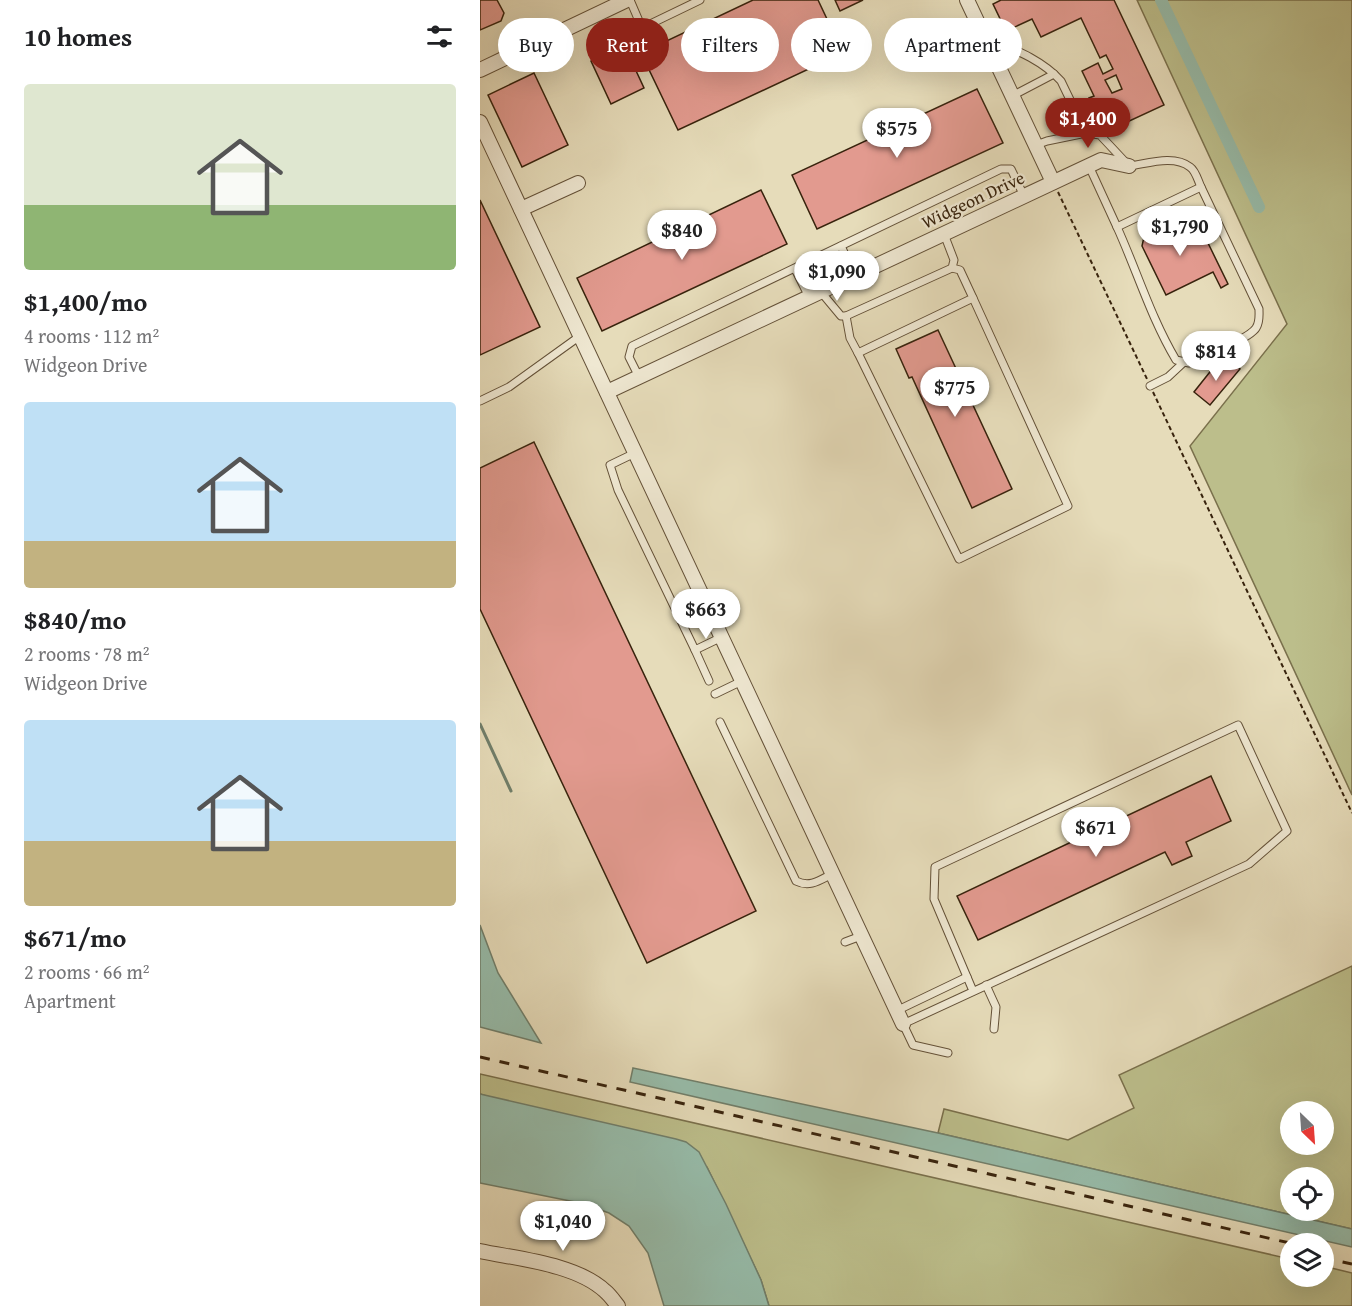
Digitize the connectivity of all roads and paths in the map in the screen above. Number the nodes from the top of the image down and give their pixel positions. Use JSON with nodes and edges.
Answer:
{"nodes":[{"id":1,"x":629,"y":0,"type":"edge"},
{"id":2,"x":700,"y":0,"type":"edge"},
{"id":3,"x":967,"y":0,"type":"edge"},
{"id":4,"x":975,"y":18,"type":"edge"},
{"id":5,"x":1022,"y":54,"type":"edge"},
{"id":6,"x":480,"y":70,"type":"edge"},
{"id":7,"x":1001,"y":72,"type":"edge"},
{"id":8,"x":1054,"y":74,"type":"junction"},
{"id":9,"x":1012,"y":96,"type":"junction"},
{"id":10,"x":480,"y":122,"type":"edge"},
{"id":11,"x":1086,"y":133,"type":"junction"},
{"id":12,"x":1035,"y":145,"type":"junction"},
{"id":13,"x":1089,"y":166,"type":"junction"},
{"id":14,"x":1129,"y":166,"type":"junction"},
{"id":15,"x":1053,"y":182,"type":"junction"},
{"id":16,"x":578,"y":183,"type":"dead end"},
{"id":17,"x":1201,"y":188,"type":"junction"},
{"id":18,"x":1024,"y":196,"type":"junction"},
{"id":19,"x":521,"y":209,"type":"junction"},
{"id":20,"x":1117,"y":227,"type":"junction"},
{"id":21,"x":944,"y":234,"type":"junction"},
{"id":22,"x":841,"y":246,"type":"junction"},
{"id":23,"x":952,"y":268,"type":"junction"},
{"id":24,"x":795,"y":269,"type":"junction"},
{"id":25,"x":855,"y":276,"type":"junction"},
{"id":26,"x":815,"y":294,"type":"junction"},
{"id":27,"x":973,"y":298,"type":"junction"},
{"id":28,"x":846,"y":316,"type":"junction"},
{"id":29,"x":580,"y":336,"type":"junction"},
{"id":30,"x":858,"y":354,"type":"junction"},
{"id":31,"x":1183,"y":363,"type":"junction"},
{"id":32,"x":639,"y":377,"type":"junction"},
{"id":33,"x":1150,"y":386,"type":"junction"},
{"id":34,"x":607,"y":392,"type":"junction"},
{"id":35,"x":480,"y":401,"type":"edge"},
{"id":36,"x":636,"y":453,"type":"junction"},
{"id":37,"x":722,"y":637,"type":"junction"},
{"id":38,"x":695,"y":650,"type":"junction"},
{"id":39,"x":709,"y":681,"type":"dead end"},
{"id":40,"x":742,"y":681,"type":"junction"},
{"id":41,"x":715,"y":694,"type":"dead end"},
{"id":42,"x":720,"y":722,"type":"dead end"},
{"id":43,"x":1352,"y":813,"type":"edge"},
{"id":44,"x":832,"y":874,"type":"junction"},
{"id":45,"x":861,"y":936,"type":"junction"},
{"id":46,"x":845,"y":942,"type":"dead end"},
{"id":47,"x":967,"y":977,"type":"junction"},
{"id":48,"x":986,"y":985,"type":"junction"},
{"id":49,"x":973,"y":991,"type":"junction"},
{"id":50,"x":896,"y":1011,"type":"junction"},
{"id":51,"x":903,"y":1024,"type":"junction"},
{"id":52,"x":994,"y":1029,"type":"dead end"},
{"id":53,"x":948,"y":1053,"type":"dead end"},
{"id":54,"x":480,"y":1251,"type":"edge"},
{"id":55,"x":618,"y":1306,"type":"edge"}],
"edges":[{"from":1,"to":2,"type":"lane"},
{"from":1,"to":6,"type":"street"},
{"from":3,"to":4,"type":"street"},
{"from":5,"to":8,"type":"lane"},
{"from":7,"to":9,"type":"street"},
{"from":8,"to":9,"type":"lane"},
{"from":8,"to":11,"type":"lane"},
{"from":9,"to":12,"type":"street"},
{"from":10,"to":19,"type":"street"},
{"from":11,"to":12,"type":"lane"},
{"from":11,"to":14,"type":"lane"},
{"from":12,"to":15,"type":"street"},
{"from":13,"to":14,"type":"street","name":"Widgeon Drive"},
{"from":13,"to":15,"type":"street","name":"Widgeon Drive"},
{"from":13,"to":20,"type":"lane"},
{"from":14,"to":17,"type":"lane"},
{"from":15,"to":18,"type":"street","name":"Widgeon Drive"},
{"from":15,"to":33,"type":"path"},
{"from":16,"to":19,"type":"street"},
{"from":17,"to":20,"type":"lane"},
{"from":17,"to":31,"type":"lane"},
{"from":18,"to":21,"type":"street","name":"Widgeon Drive"},
{"from":18,"to":22,"type":"lane"},
{"from":19,"to":29,"type":"street"},
{"from":20,"to":31,"type":"lane"},
{"from":21,"to":23,"type":"lane"},
{"from":21,"to":25,"type":"street","name":"Widgeon Drive"},
{"from":22,"to":24,"type":"lane"},
{"from":22,"to":25,"type":"lane"},
{"from":23,"to":27,"type":"lane"},
{"from":23,"to":28,"type":"lane"},
{"from":24,"to":26,"type":"lane"},
{"from":24,"to":32,"type":"lane"},
{"from":25,"to":26,"type":"street","name":"Widgeon Drive"},
{"from":26,"to":28,"type":"lane"},
{"from":26,"to":32,"type":"street","name":"Widgeon Drive"},
{"from":27,"to":30,"type":"lane"},
{"from":27,"to":30,"type":"lane"},
{"from":28,"to":30,"type":"lane"},
{"from":29,"to":34,"type":"street"},
{"from":29,"to":35,"type":"lane"},
{"from":31,"to":33,"type":"lane"},
{"from":32,"to":34,"type":"street","name":"Widgeon Drive"},
{"from":33,"to":43,"type":"path"},
{"from":34,"to":36,"type":"street"},
{"from":36,"to":37,"type":"street"},
{"from":36,"to":38,"type":"lane"},
{"from":37,"to":38,"type":"lane"},
{"from":37,"to":40,"type":"street"},
{"from":38,"to":39,"type":"lane"},
{"from":40,"to":41,"type":"lane"},
{"from":40,"to":44,"type":"street"},
{"from":42,"to":44,"type":"lane"},
{"from":44,"to":45,"type":"street"},
{"from":45,"to":46,"type":"lane"},
{"from":45,"to":50,"type":"street"},
{"from":47,"to":48,"type":"lane"},
{"from":47,"to":49,"type":"lane"},
{"from":47,"to":50,"type":"lane"},
{"from":48,"to":49,"type":"lane"},
{"from":48,"to":52,"type":"lane"},
{"from":49,"to":51,"type":"lane"},
{"from":50,"to":51,"type":"street"},
{"from":51,"to":53,"type":"lane"},
{"from":54,"to":55,"type":"street"}]}
